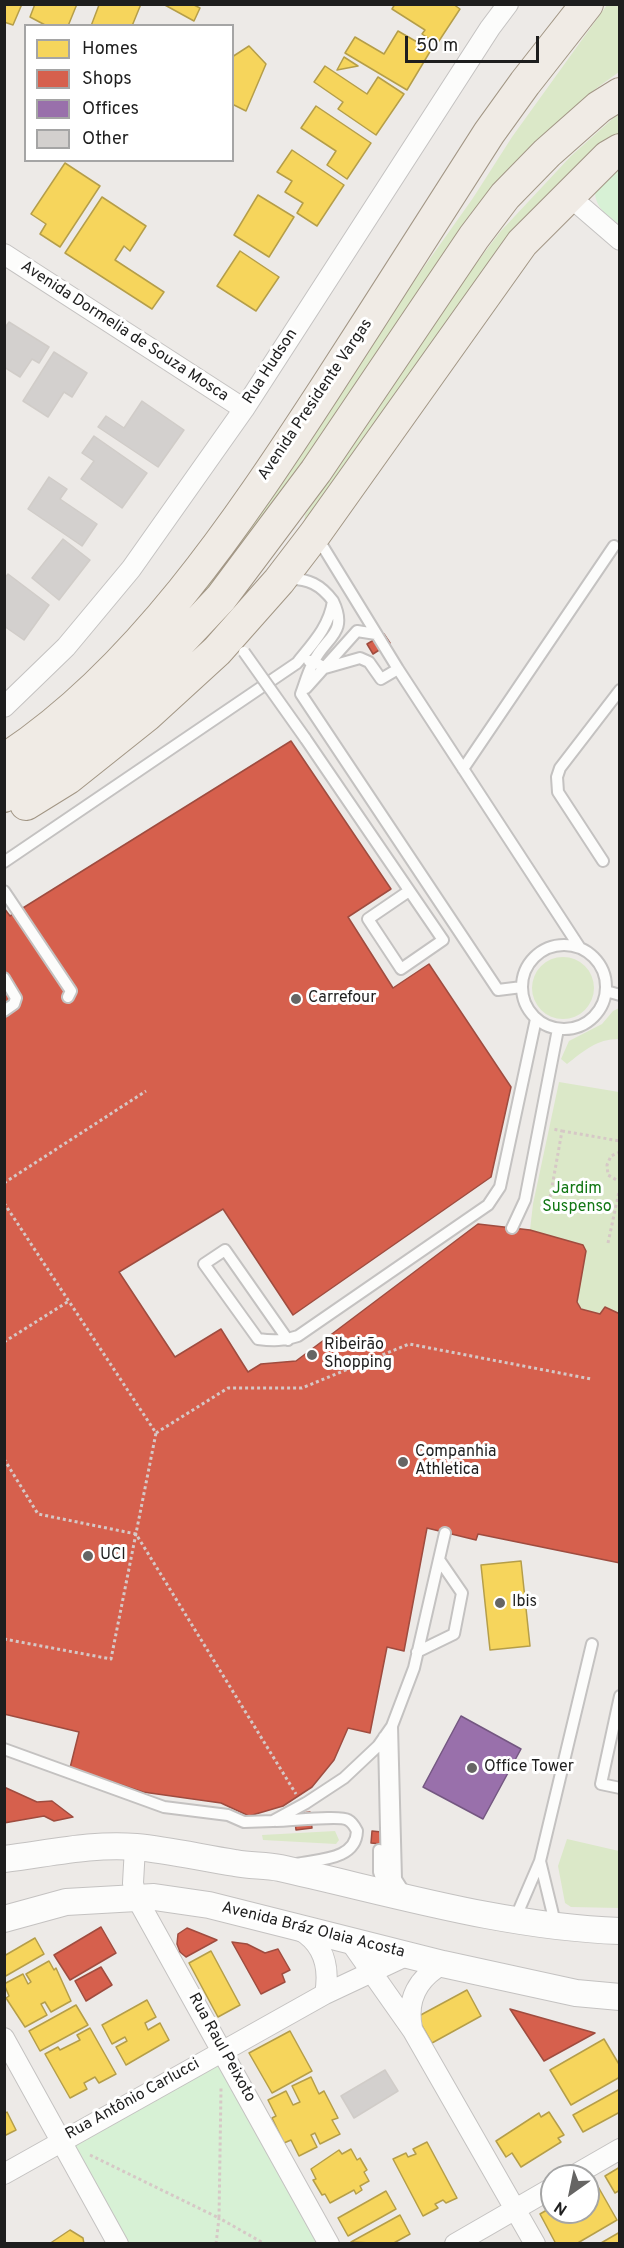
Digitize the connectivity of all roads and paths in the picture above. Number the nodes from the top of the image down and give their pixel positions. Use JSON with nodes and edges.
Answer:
{"nodes":[{"id":1,"x":508,"y":4,"type":"edge"},
{"id":2,"x":587,"y":4,"type":"edge"},
{"id":3,"x":620,"y":94,"type":"edge"},
{"id":4,"x":620,"y":150,"type":"edge"},
{"id":5,"x":569,"y":195,"type":"junction"},
{"id":6,"x":620,"y":240,"type":"edge"},
{"id":7,"x":4,"y":254,"type":"edge"},
{"id":8,"x":244,"y":409,"type":"junction"},
{"id":9,"x":315,"y":534,"type":"junction"},
{"id":10,"x":614,"y":546,"type":"dead end"},
{"id":11,"x":279,"y":581,"type":"junction"},
{"id":12,"x":333,"y":601,"type":"junction"},
{"id":13,"x":376,"y":634,"type":"junction"},
{"id":14,"x":231,"y":652,"type":"junction"},
{"id":15,"x":314,"y":661,"type":"junction"},
{"id":16,"x":297,"y":663,"type":"junction"},
{"id":17,"x":325,"y":669,"type":"junction"},
{"id":18,"x":398,"y":669,"type":"junction"},
{"id":19,"x":620,"y":690,"type":"edge"},
{"id":20,"x":301,"y":694,"type":"junction"},
{"id":21,"x":4,"y":707,"type":"edge"},
{"id":22,"x":4,"y":760,"type":"edge"},
{"id":23,"x":463,"y":769,"type":"junction"},
{"id":24,"x":4,"y":796,"type":"edge"},
{"id":25,"x":4,"y":817,"type":"edge"},
{"id":26,"x":603,"y":861,"type":"dead end"},
{"id":27,"x":4,"y":862,"type":"edge"},
{"id":28,"x":409,"y":891,"type":"junction"},
{"id":29,"x":6,"y":892,"type":"edge"},
{"id":30,"x":580,"y":948,"type":"junction"},
{"id":31,"x":4,"y":978,"type":"edge"},
{"id":32,"x":522,"y":987,"type":"junction"},
{"id":33,"x":606,"y":992,"type":"junction"},
{"id":34,"x":620,"y":995,"type":"edge"},
{"id":35,"x":68,"y":997,"type":"dead end"},
{"id":36,"x":4,"y":1011,"type":"edge"},
{"id":37,"x":536,"y":1019,"type":"junction"},
{"id":38,"x":558,"y":1029,"type":"junction"},
{"id":39,"x":146,"y":1091,"type":"dead end"},
{"id":40,"x":548,"y":1128,"type":"dead end"},
{"id":41,"x":562,"y":1131,"type":"junction"},
{"id":42,"x":620,"y":1141,"type":"edge"},
{"id":43,"x":620,"y":1152,"type":"edge"},
{"id":44,"x":4,"y":1182,"type":"edge"},
{"id":45,"x":620,"y":1182,"type":"edge"},
{"id":46,"x":620,"y":1187,"type":"edge"},
{"id":47,"x":619,"y":1194,"type":"edge"},
{"id":48,"x":4,"y":1203,"type":"edge"},
{"id":49,"x":548,"y":1209,"type":"dead end"},
{"id":50,"x":512,"y":1228,"type":"dead end"},
{"id":51,"x":608,"y":1243,"type":"dead end"},
{"id":52,"x":69,"y":1301,"type":"junction"},
{"id":53,"x":288,"y":1340,"type":"junction"},
{"id":54,"x":4,"y":1342,"type":"edge"},
{"id":55,"x":591,"y":1379,"type":"dead end"},
{"id":56,"x":156,"y":1433,"type":"junction"},
{"id":57,"x":4,"y":1459,"type":"edge"},
{"id":58,"x":445,"y":1533,"type":"dead end"},
{"id":59,"x":136,"y":1534,"type":"junction"},
{"id":60,"x":440,"y":1561,"type":"junction"},
{"id":61,"x":4,"y":1639,"type":"edge"},
{"id":62,"x":592,"y":1644,"type":"dead end"},
{"id":63,"x":417,"y":1652,"type":"junction"},
{"id":64,"x":620,"y":1696,"type":"edge"},
{"id":65,"x":392,"y":1726,"type":"junction"},
{"id":66,"x":384,"y":1735,"type":"junction"},
{"id":67,"x":378,"y":1746,"type":"junction"},
{"id":68,"x":4,"y":1749,"type":"edge"},
{"id":69,"x":620,"y":1788,"type":"edge"},
{"id":70,"x":298,"y":1798,"type":"dead end"},
{"id":71,"x":273,"y":1821,"type":"junction"},
{"id":72,"x":135,"y":1847,"type":"junction"},
{"id":73,"x":4,"y":1859,"type":"edge"},
{"id":74,"x":540,"y":1861,"type":"junction"},
{"id":75,"x":276,"y":1868,"type":"junction"},
{"id":76,"x":136,"y":1897,"type":"junction"},
{"id":77,"x":405,"y":1898,"type":"junction"},
{"id":78,"x":4,"y":1919,"type":"edge"},
{"id":79,"x":514,"y":1920,"type":"junction"},
{"id":80,"x":292,"y":1926,"type":"junction"},
{"id":81,"x":556,"y":1927,"type":"junction"},
{"id":82,"x":620,"y":1931,"type":"edge"},
{"id":83,"x":349,"y":1940,"type":"junction"},
{"id":84,"x":408,"y":1955,"type":"junction"},
{"id":85,"x":443,"y":1964,"type":"junction"},
{"id":86,"x":372,"y":1972,"type":"junction"},
{"id":87,"x":325,"y":1994,"type":"junction"},
{"id":88,"x":620,"y":1997,"type":"edge"},
{"id":89,"x":413,"y":2031,"type":"junction"},
{"id":90,"x":4,"y":2038,"type":"edge"},
{"id":91,"x":221,"y":2050,"type":"junction"},
{"id":92,"x":221,"y":2086,"type":"dead end"},
{"id":93,"x":61,"y":2141,"type":"junction"},
{"id":94,"x":620,"y":2149,"type":"edge"},
{"id":95,"x":594,"y":2164,"type":"edge"},
{"id":96,"x":4,"y":2174,"type":"edge"},
{"id":97,"x":540,"y":2195,"type":"edge"},
{"id":98,"x":516,"y":2209,"type":"junction"},
{"id":99,"x":219,"y":2218,"type":"junction"},
{"id":100,"x":118,"y":2244,"type":"edge"},
{"id":101,"x":216,"y":2244,"type":"edge"},
{"id":102,"x":265,"y":2244,"type":"edge"},
{"id":103,"x":330,"y":2244,"type":"edge"},
{"id":104,"x":455,"y":2244,"type":"edge"},
{"id":105,"x":535,"y":2244,"type":"edge"}],
"edges":[{"from":1,"to":8,"type":"street","name":"Rua Hudson"},
{"from":2,"to":22,"type":"main road","name":"Avenida Presidente Vargas"},
{"from":3,"to":24,"type":"main road"},
{"from":4,"to":5,"type":"main road"},
{"from":5,"to":6,"type":"street"},
{"from":5,"to":9,"type":"main road"},
{"from":7,"to":8,"type":"street","name":"Avenida Dormelia de Souza Mosca"},
{"from":8,"to":21,"type":"street","name":"Rua Hudson"},
{"from":9,"to":11,"type":"main road"},
{"from":9,"to":13,"type":"lane"},
{"from":10,"to":23,"type":"lane"},
{"from":11,"to":12,"type":"lane"},
{"from":11,"to":14,"type":"main road"},
{"from":12,"to":15,"type":"lane"},
{"from":12,"to":16,"type":"lane"},
{"from":13,"to":17,"type":"lane"},
{"from":13,"to":18,"type":"lane"},
{"from":14,"to":25,"type":"main road"},
{"from":14,"to":28,"type":"lane","bridge":true},
{"from":15,"to":16,"type":"lane"},
{"from":15,"to":17,"type":"lane"},
{"from":15,"to":20,"type":"lane"},
{"from":16,"to":27,"type":"lane"},
{"from":17,"to":18,"type":"lane"},
{"from":17,"to":20,"type":"lane"},
{"from":18,"to":23,"type":"lane"},
{"from":19,"to":26,"type":"lane"},
{"from":20,"to":32,"type":"lane"},
{"from":23,"to":30,"type":"lane"},
{"from":28,"to":28,"type":"lane"},
{"from":29,"to":35,"type":"lane"},
{"from":30,"to":32,"type":"lane"},
{"from":30,"to":33,"type":"lane"},
{"from":31,"to":36,"type":"lane"},
{"from":32,"to":37,"type":"lane"},
{"from":33,"to":34,"type":"lane"},
{"from":33,"to":38,"type":"lane"},
{"from":37,"to":38,"type":"lane"},
{"from":37,"to":53,"type":"lane"},
{"from":38,"to":50,"type":"lane"},
{"from":39,"to":44,"type":"path"},
{"from":40,"to":41,"type":"path"},
{"from":41,"to":42,"type":"path"},
{"from":41,"to":49,"type":"path"},
{"from":43,"to":45,"type":"path"},
{"from":46,"to":47,"type":"path"},
{"from":47,"to":51,"type":"path"},
{"from":48,"to":52,"type":"path"},
{"from":52,"to":54,"type":"path"},
{"from":52,"to":56,"type":"path"},
{"from":53,"to":53,"type":"lane"},
{"from":55,"to":56,"type":"path"},
{"from":56,"to":59,"type":"path"},
{"from":57,"to":59,"type":"path"},
{"from":58,"to":60,"type":"lane"},
{"from":59,"to":61,"type":"path"},
{"from":59,"to":70,"type":"path"},
{"from":60,"to":63,"type":"lane"},
{"from":60,"to":63,"type":"lane"},
{"from":62,"to":74,"type":"lane"},
{"from":63,"to":65,"type":"lane"},
{"from":64,"to":69,"type":"lane"},
{"from":65,"to":66,"type":"lane"},
{"from":65,"to":77,"type":"lane"},
{"from":66,"to":67,"type":"lane"},
{"from":66,"to":77,"type":"lane"},
{"from":67,"to":71,"type":"lane"},
{"from":67,"to":77,"type":"lane"},
{"from":68,"to":71,"type":"lane"},
{"from":71,"to":75,"type":"lane"},
{"from":72,"to":73,"type":"street"},
{"from":72,"to":75,"type":"street"},
{"from":72,"to":76,"type":"street","name":"Rua Raul Peixoto"},
{"from":74,"to":79,"type":"lane"},
{"from":74,"to":81,"type":"lane"},
{"from":75,"to":77,"type":"street"},
{"from":76,"to":78,"type":"street","name":"Avenida Bráz Olaia Acosta"},
{"from":76,"to":80,"type":"street","name":"Avenida Bráz Olaia Acosta"},
{"from":76,"to":91,"type":"street","name":"Rua Raul Peixoto"},
{"from":77,"to":79,"type":"street"},
{"from":79,"to":81,"type":"street"},
{"from":80,"to":83,"type":"street","name":"Avenida Bráz Olaia Acosta"},
{"from":80,"to":87,"type":"street"},
{"from":81,"to":82,"type":"street"},
{"from":83,"to":84,"type":"street","name":"Avenida Bráz Olaia Acosta"},
{"from":83,"to":86,"type":"street"},
{"from":84,"to":85,"type":"street","name":"Avenida Bráz Olaia Acosta"},
{"from":84,"to":86,"type":"street","name":"Rua Antônio Carlucci"},
{"from":85,"to":88,"type":"street","name":"Avenida Bráz Olaia Acosta"},
{"from":85,"to":89,"type":"street"},
{"from":86,"to":87,"type":"street","name":"Rua Antônio Carlucci"},
{"from":86,"to":89,"type":"street"},
{"from":87,"to":91,"type":"street","name":"Rua Antônio Carlucci"},
{"from":89,"to":98,"type":"street"},
{"from":90,"to":93,"type":"street"},
{"from":91,"to":93,"type":"street","name":"Rua Antônio Carlucci"},
{"from":91,"to":103,"type":"street","name":"Rua Raul Peixoto"},
{"from":92,"to":99,"type":"path"},
{"from":93,"to":96,"type":"street","name":"Rua Antônio Carlucci"},
{"from":93,"to":99,"type":"path"},
{"from":93,"to":100,"type":"street"},
{"from":94,"to":95,"type":"street"},
{"from":97,"to":98,"type":"street"},
{"from":98,"to":104,"type":"street"},
{"from":98,"to":105,"type":"street"},
{"from":99,"to":101,"type":"path"},
{"from":99,"to":102,"type":"path"}]}
